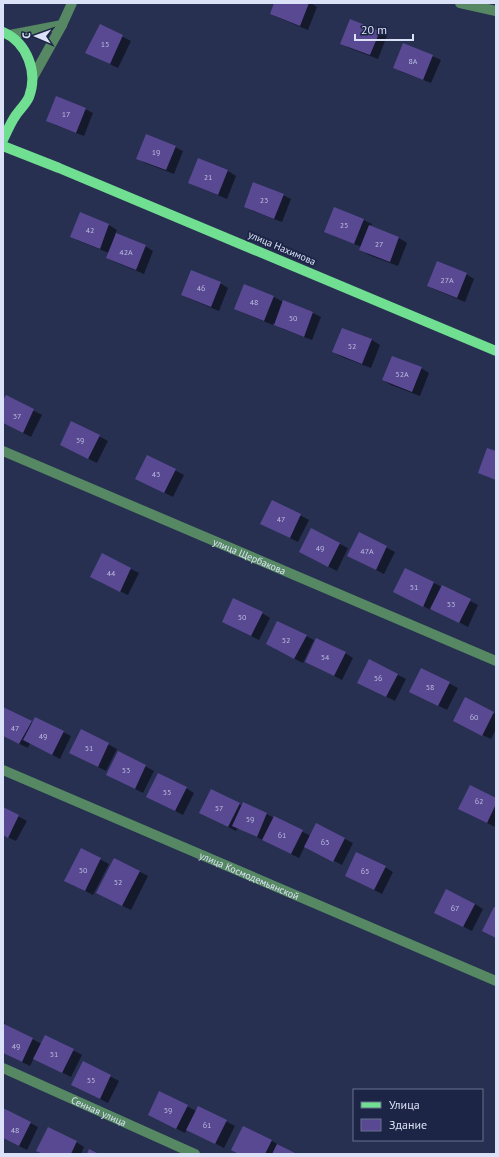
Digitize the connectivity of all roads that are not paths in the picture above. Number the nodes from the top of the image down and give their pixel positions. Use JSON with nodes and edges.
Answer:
{"nodes":[{"id":1,"x":72,"y":3,"type":"edge"},
{"id":2,"x":460,"y":3,"type":"edge"},
{"id":3,"x":496,"y":11,"type":"edge"},
{"id":4,"x":62,"y":25,"type":"junction"},
{"id":5,"x":6,"y":34,"type":"edge"},
{"id":6,"x":33,"y":77,"type":"junction"},
{"id":7,"x":15,"y":116,"type":"junction"},
{"id":8,"x":3,"y":123,"type":"edge"},
{"id":9,"x":3,"y":140,"type":"edge"},
{"id":10,"x":3,"y":146,"type":"edge"},
{"id":11,"x":496,"y":351,"type":"edge"},
{"id":12,"x":3,"y":450,"type":"edge"},
{"id":13,"x":496,"y":661,"type":"edge"},
{"id":14,"x":3,"y":770,"type":"edge"},
{"id":15,"x":496,"y":981,"type":"edge"},
{"id":16,"x":3,"y":1068,"type":"edge"},
{"id":17,"x":195,"y":1154,"type":"edge"}],
"edges":[{"from":1,"to":4,"type":"street"},
{"from":2,"to":3,"type":"street"},
{"from":4,"to":5,"type":"street"},
{"from":4,"to":6,"type":"street"},
{"from":5,"to":6,"type":"main road"},
{"from":6,"to":7,"type":"main road"},
{"from":7,"to":8,"type":"main road"},
{"from":7,"to":9,"type":"main road"},
{"from":10,"to":11,"type":"main road","name":"улица Нахимова"},
{"from":12,"to":13,"type":"street","name":"улица Щербакова"},
{"from":14,"to":15,"type":"street","name":"улица Космодемьянской"},
{"from":16,"to":17,"type":"street","name":"Сенная улица"}]}
